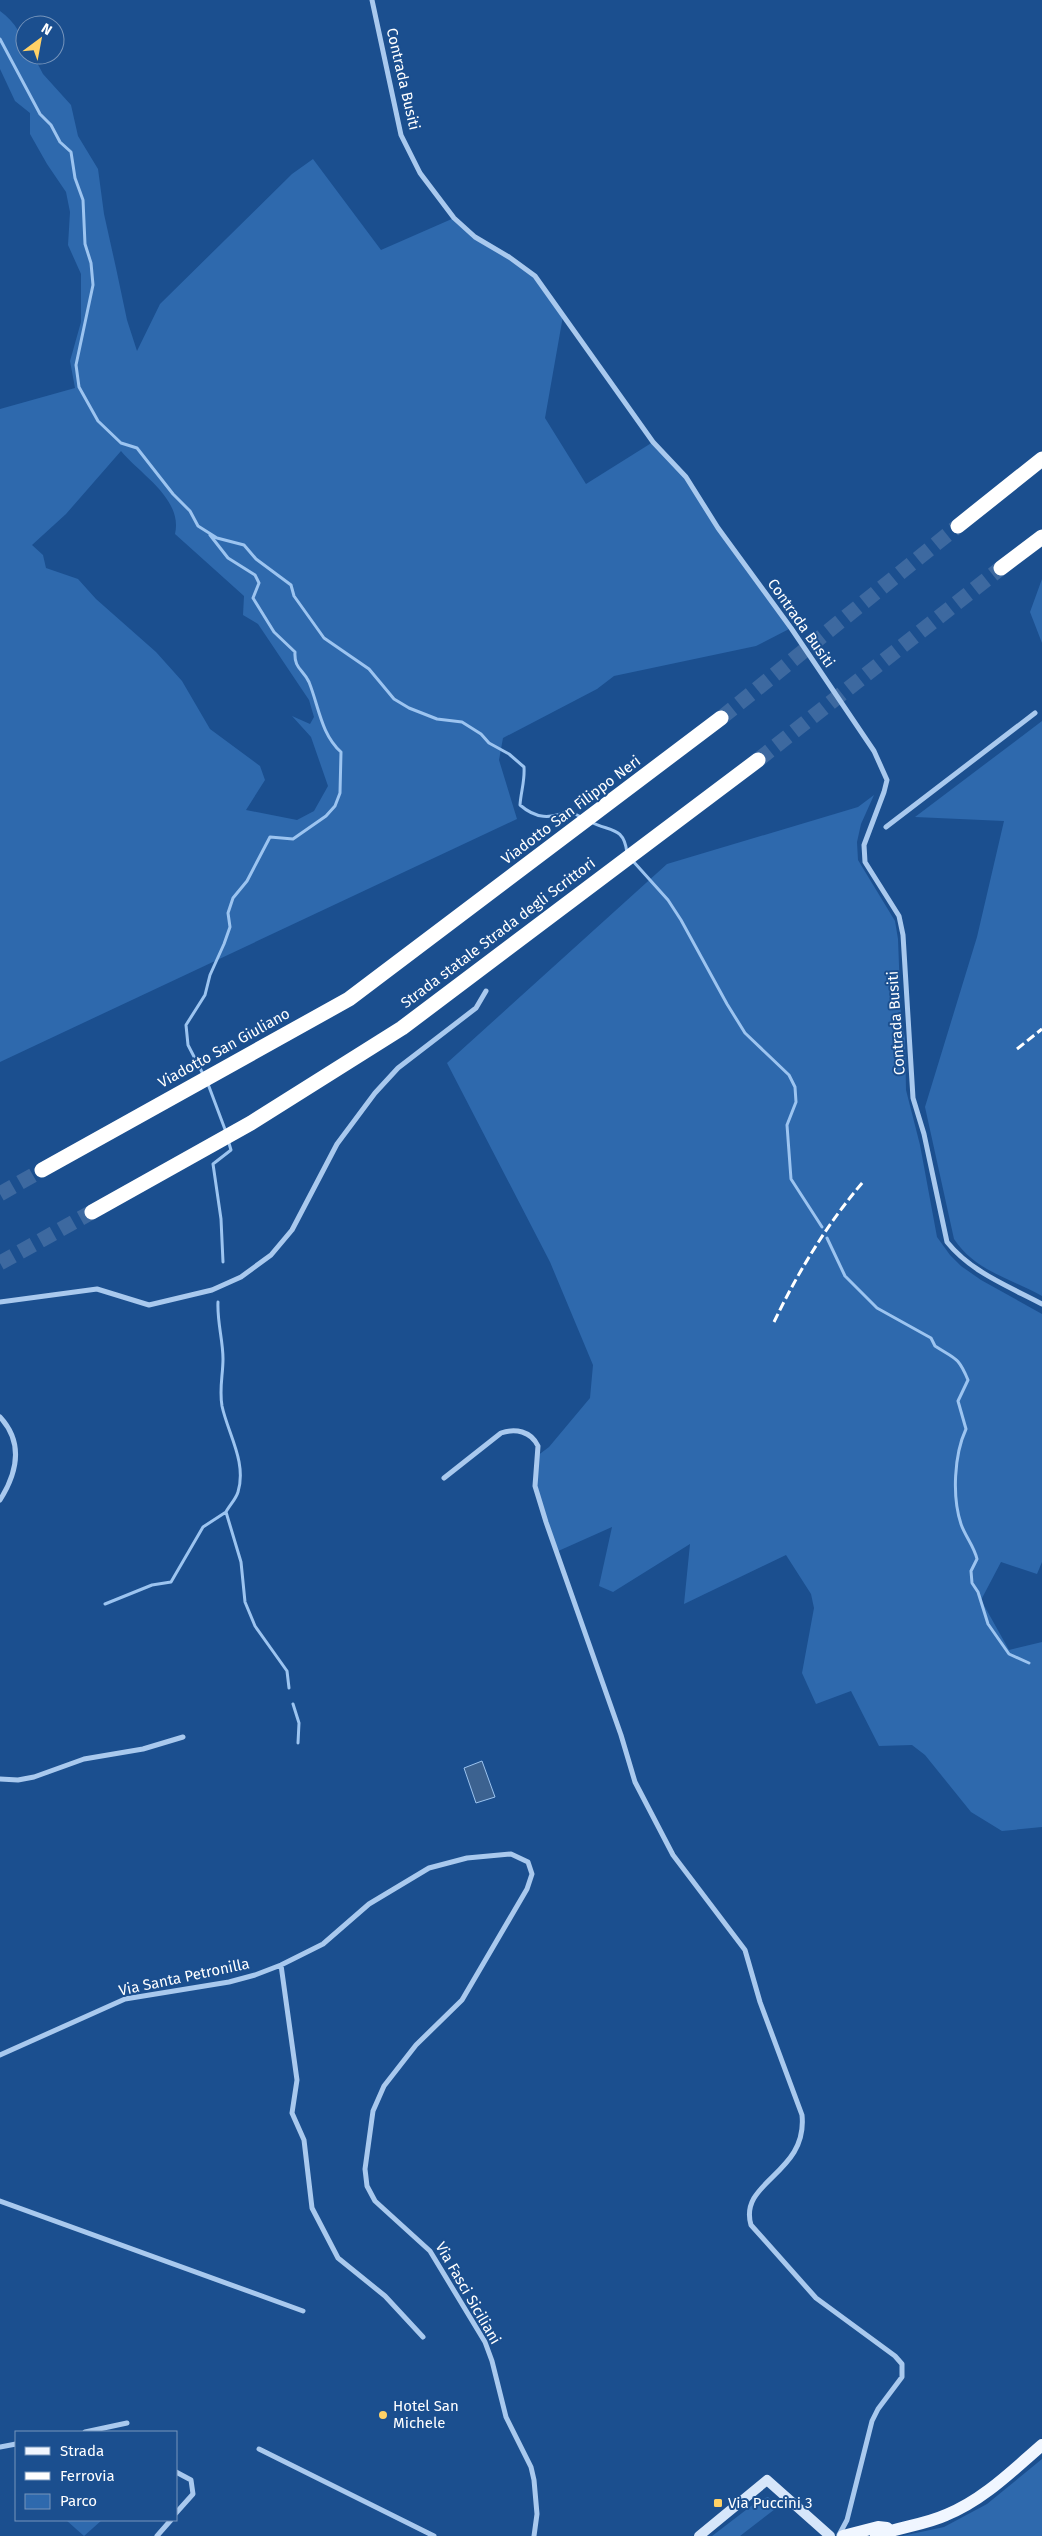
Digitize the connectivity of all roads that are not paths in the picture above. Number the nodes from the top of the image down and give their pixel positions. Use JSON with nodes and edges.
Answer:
{"nodes":[{"id":1,"x":372,"y":0,"type":"edge"},
{"id":2,"x":1042,"y":459,"type":"edge"},
{"id":3,"x":958,"y":526,"type":"tunnel mouth"},
{"id":4,"x":1040,"y":538,"type":"edge"},
{"id":5,"x":1001,"y":568,"type":"tunnel mouth"},
{"id":6,"x":1035,"y":713,"type":"dead end"},
{"id":7,"x":721,"y":718,"type":"tunnel mouth"},
{"id":8,"x":758,"y":760,"type":"tunnel mouth"},
{"id":9,"x":886,"y":827,"type":"dead end"},
{"id":10,"x":486,"y":991,"type":"dead end"},
{"id":11,"x":348,"y":999,"type":"joint"},
{"id":12,"x":42,"y":1170,"type":"tunnel mouth"},
{"id":13,"x":92,"y":1212,"type":"tunnel mouth"},
{"id":14,"x":0,"y":1302,"type":"edge"},
{"id":15,"x":1042,"y":1304,"type":"edge"},
{"id":16,"x":0,"y":1417,"type":"edge"},
{"id":17,"x":444,"y":1478,"type":"dead end"},
{"id":18,"x":0,"y":1500,"type":"edge"},
{"id":19,"x":183,"y":1737,"type":"dead end"},
{"id":20,"x":0,"y":1779,"type":"edge"},
{"id":21,"x":528,"y":1862,"type":"joint"},
{"id":22,"x":280,"y":1965,"type":"junction"},
{"id":23,"x":0,"y":2055,"type":"edge"},
{"id":24,"x":0,"y":2201,"type":"edge"},
{"id":25,"x":303,"y":2311,"type":"dead end"},
{"id":26,"x":423,"y":2336,"type":"dead end"},
{"id":27,"x":127,"y":2423,"type":"dead end"},
{"id":28,"x":99,"y":2431,"type":"edge"},
{"id":29,"x":15,"y":2444,"type":"edge"},
{"id":30,"x":1042,"y":2445,"type":"edge"},
{"id":31,"x":0,"y":2447,"type":"edge"},
{"id":32,"x":259,"y":2449,"type":"dead end"},
{"id":33,"x":178,"y":2473,"type":"edge"},
{"id":34,"x":178,"y":2511,"type":"edge"},
{"id":35,"x":170,"y":2521,"type":"edge"},
{"id":36,"x":895,"y":2528,"type":"junction"},
{"id":37,"x":157,"y":2536,"type":"edge"},
{"id":38,"x":434,"y":2536,"type":"edge"},
{"id":39,"x":534,"y":2536,"type":"edge"},
{"id":40,"x":699,"y":2536,"type":"edge"},
{"id":41,"x":830,"y":2536,"type":"edge"},
{"id":42,"x":840,"y":2536,"type":"edge"},
{"id":43,"x":876,"y":2536,"type":"edge"}],
"edges":[{"from":1,"to":15,"type":"street","name":"Contrada Busiti"},
{"from":2,"to":3,"type":"highway"},
{"from":4,"to":5,"type":"highway"},
{"from":6,"to":9,"type":"street"},
{"from":7,"to":11,"type":"highway","name":"Viadotto San Filippo Neri"},
{"from":8,"to":13,"type":"highway","name":"Strada statale Strada degli Scrittori"},
{"from":10,"to":14,"type":"street"},
{"from":11,"to":12,"type":"highway","name":"Viadotto San Giuliano"},
{"from":16,"to":18,"type":"street"},
{"from":17,"to":42,"type":"street"},
{"from":19,"to":20,"type":"street"},
{"from":21,"to":22,"type":"street","name":"Via Santa Petronilla"},
{"from":21,"to":39,"type":"street","name":"Via Fasci Siciliani"},
{"from":22,"to":23,"type":"street","name":"Via Santa Petronilla"},
{"from":22,"to":26,"type":"street"},
{"from":24,"to":25,"type":"street"},
{"from":27,"to":28,"type":"street"},
{"from":29,"to":31,"type":"street"},
{"from":30,"to":36,"type":"main road"},
{"from":32,"to":38,"type":"street"},
{"from":33,"to":34,"type":"street"},
{"from":35,"to":37,"type":"street"},
{"from":36,"to":42,"type":"main road"},
{"from":36,"to":43,"type":"main road"},
{"from":40,"to":41,"type":"main road"}]}
